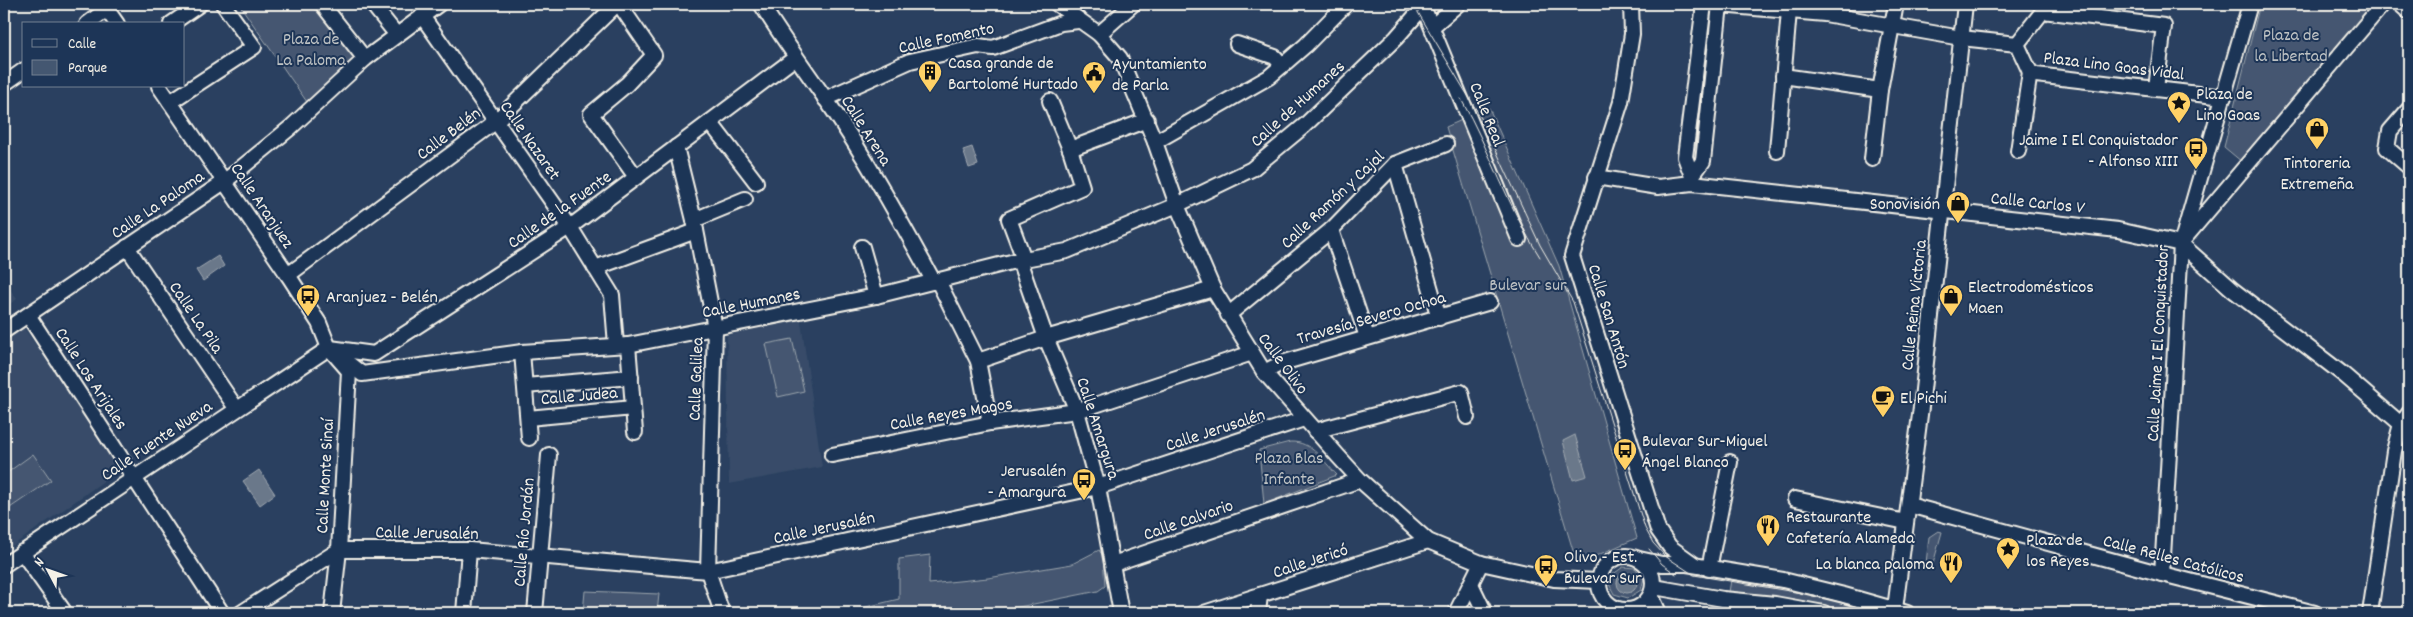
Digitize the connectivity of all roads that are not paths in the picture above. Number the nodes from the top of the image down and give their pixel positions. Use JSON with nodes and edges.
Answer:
{"nodes":[{"id":1,"x":200,"y":4,"type":"edge"},
{"id":2,"x":223,"y":4,"type":"edge"},
{"id":3,"x":322,"y":4,"type":"edge"},
{"id":4,"x":372,"y":4,"type":"edge"},
{"id":5,"x":439,"y":4,"type":"edge"},
{"id":6,"x":618,"y":4,"type":"edge"},
{"id":7,"x":761,"y":4,"type":"edge"},
{"id":8,"x":1057,"y":4,"type":"edge"},
{"id":9,"x":1133,"y":4,"type":"edge"},
{"id":10,"x":1346,"y":4,"type":"edge"},
{"id":11,"x":1458,"y":4,"type":"edge"},
{"id":12,"x":1631,"y":4,"type":"edge"},
{"id":13,"x":1704,"y":4,"type":"edge"},
{"id":14,"x":1714,"y":4,"type":"edge"},
{"id":15,"x":1896,"y":4,"type":"edge"},
{"id":16,"x":1965,"y":4,"type":"edge"},
{"id":17,"x":2250,"y":4,"type":"edge"},
{"id":18,"x":2383,"y":4,"type":"edge"},
{"id":19,"x":2400,"y":4,"type":"edge"},
{"id":20,"x":1423,"y":5,"type":"edge"},
{"id":21,"x":1768,"y":6,"type":"edge"},
{"id":22,"x":105,"y":7,"type":"edge"},
{"id":23,"x":1826,"y":9,"type":"edge"},
{"id":24,"x":1789,"y":11,"type":"junction"},
{"id":25,"x":2409,"y":12,"type":"edge"},
{"id":26,"x":422,"y":16,"type":"junction"},
{"id":27,"x":1078,"y":21,"type":"junction"},
{"id":28,"x":89,"y":22,"type":"edge"},
{"id":29,"x":116,"y":22,"type":"edge"},
{"id":30,"x":174,"y":22,"type":"edge"},
{"id":31,"x":1433,"y":26,"type":"junction"},
{"id":32,"x":1891,"y":26,"type":"junction"},
{"id":33,"x":396,"y":34,"type":"junction"},
{"id":34,"x":1099,"y":34,"type":"junction"},
{"id":35,"x":1961,"y":38,"type":"junction"},
{"id":36,"x":1237,"y":44,"type":"dead end"},
{"id":37,"x":2017,"y":44,"type":"junction"},
{"id":38,"x":795,"y":58,"type":"junction"},
{"id":39,"x":365,"y":59,"type":"junction"},
{"id":40,"x":1282,"y":65,"type":"junction"},
{"id":41,"x":22,"y":71,"type":"edge"},
{"id":42,"x":2030,"y":72,"type":"junction"},
{"id":43,"x":1783,"y":76,"type":"junction"},
{"id":44,"x":5,"y":81,"type":"edge"},
{"id":45,"x":160,"y":88,"type":"edge"},
{"id":46,"x":2156,"y":88,"type":"junction"},
{"id":47,"x":1880,"y":90,"type":"junction"},
{"id":48,"x":2224,"y":97,"type":"junction"},
{"id":49,"x":826,"y":99,"type":"junction"},
{"id":50,"x":1050,"y":100,"type":"dead end"},
{"id":51,"x":170,"y":102,"type":"junction"},
{"id":52,"x":2409,"y":109,"type":"edge"},
{"id":53,"x":1147,"y":120,"type":"junction"},
{"id":54,"x":495,"y":122,"type":"junction"},
{"id":55,"x":710,"y":122,"type":"junction"},
{"id":56,"x":1155,"y":142,"type":"junction"},
{"id":57,"x":1446,"y":144,"type":"dead end"},
{"id":58,"x":676,"y":147,"type":"junction"},
{"id":59,"x":1070,"y":149,"type":"junction"},
{"id":60,"x":1777,"y":151,"type":"dead end"},
{"id":61,"x":2018,"y":151,"type":"dead end"},
{"id":62,"x":1872,"y":159,"type":"dead end"},
{"id":63,"x":1394,"y":164,"type":"junction"},
{"id":64,"x":2409,"y":168,"type":"edge"},
{"id":65,"x":1596,"y":176,"type":"junction"},
{"id":66,"x":636,"y":178,"type":"junction"},
{"id":67,"x":1692,"y":179,"type":"junction"},
{"id":68,"x":224,"y":182,"type":"junction"},
{"id":69,"x":756,"y":182,"type":"dead end"},
{"id":70,"x":745,"y":198,"type":"dead end"},
{"id":71,"x":1177,"y":205,"type":"junction"},
{"id":72,"x":1943,"y":210,"type":"junction"},
{"id":73,"x":695,"y":226,"type":"junction"},
{"id":74,"x":570,"y":227,"type":"junction"},
{"id":75,"x":1331,"y":230,"type":"junction"},
{"id":76,"x":1519,"y":239,"type":"dead end"},
{"id":77,"x":2181,"y":244,"type":"junction"},
{"id":78,"x":127,"y":247,"type":"junction"},
{"id":79,"x":862,"y":247,"type":"dead end"},
{"id":80,"x":1022,"y":260,"type":"junction"},
{"id":81,"x":595,"y":268,"type":"junction"},
{"id":82,"x":288,"y":275,"type":"junction"},
{"id":83,"x":936,"y":282,"type":"junction"},
{"id":84,"x":1213,"y":289,"type":"junction"},
{"id":85,"x":876,"y":296,"type":"junction"},
{"id":86,"x":1490,"y":302,"type":"dead end"},
{"id":87,"x":28,"y":315,"type":"junction"},
{"id":88,"x":1228,"y":315,"type":"junction"},
{"id":89,"x":1439,"y":318,"type":"junction"},
{"id":90,"x":715,"y":328,"type":"junction"},
{"id":91,"x":4,"y":331,"type":"edge"},
{"id":92,"x":1367,"y":337,"type":"junction"},
{"id":93,"x":1046,"y":338,"type":"junction"},
{"id":94,"x":622,"y":345,"type":"junction"},
{"id":95,"x":329,"y":348,"type":"junction"},
{"id":96,"x":522,"y":352,"type":"junction"},
{"id":97,"x":1252,"y":353,"type":"junction"},
{"id":98,"x":978,"y":361,"type":"junction"},
{"id":99,"x":1264,"y":372,"type":"junction"},
{"id":100,"x":630,"y":377,"type":"junction"},
{"id":101,"x":525,"y":386,"type":"junction"},
{"id":102,"x":236,"y":408,"type":"junction"},
{"id":103,"x":633,"y":408,"type":"junction"},
{"id":104,"x":1077,"y":411,"type":"junction"},
{"id":105,"x":1468,"y":417,"type":"dead end"},
{"id":106,"x":528,"y":418,"type":"junction"},
{"id":107,"x":1304,"y":419,"type":"junction"},
{"id":108,"x":2406,"y":422,"type":"edge"},
{"id":109,"x":990,"y":423,"type":"junction"},
{"id":110,"x":1315,"y":431,"type":"junction"},
{"id":111,"x":635,"y":432,"type":"dead end"},
{"id":112,"x":529,"y":438,"type":"dead end"},
{"id":113,"x":549,"y":454,"type":"dead end"},
{"id":114,"x":832,"y":455,"type":"dead end"},
{"id":115,"x":1730,"y":462,"type":"dead end"},
{"id":116,"x":134,"y":476,"type":"junction"},
{"id":117,"x":1360,"y":480,"type":"junction"},
{"id":118,"x":1098,"y":487,"type":"junction"},
{"id":119,"x":1796,"y":499,"type":"dead end"},
{"id":120,"x":1909,"y":505,"type":"junction"},
{"id":121,"x":1906,"y":522,"type":"junction"},
{"id":122,"x":1428,"y":541,"type":"junction"},
{"id":123,"x":339,"y":550,"type":"junction"},
{"id":124,"x":469,"y":550,"type":"junction"},
{"id":125,"x":22,"y":552,"type":"junction"},
{"id":126,"x":540,"y":557,"type":"junction"},
{"id":127,"x":1639,"y":559,"type":"junction"},
{"id":128,"x":1481,"y":563,"type":"junction"},
{"id":129,"x":1113,"y":564,"type":"junction"},
{"id":130,"x":4,"y":565,"type":"edge"},
{"id":131,"x":1695,"y":565,"type":"junction"},
{"id":132,"x":1709,"y":569,"type":"junction"},
{"id":133,"x":708,"y":571,"type":"junction"},
{"id":134,"x":2162,"y":574,"type":"junction"},
{"id":135,"x":1471,"y":584,"type":"junction"},
{"id":136,"x":1600,"y":586,"type":"junction"},
{"id":137,"x":1652,"y":591,"type":"junction"},
{"id":138,"x":1260,"y":595,"type":"junction"},
{"id":139,"x":1901,"y":611,"type":"edge"},
{"id":140,"x":65,"y":613,"type":"edge"},
{"id":141,"x":222,"y":613,"type":"edge"},
{"id":142,"x":241,"y":613,"type":"edge"},
{"id":143,"x":332,"y":613,"type":"edge"},
{"id":144,"x":464,"y":613,"type":"edge"},
{"id":145,"x":535,"y":613,"type":"edge"},
{"id":146,"x":722,"y":613,"type":"edge"},
{"id":147,"x":1121,"y":613,"type":"edge"},
{"id":148,"x":1204,"y":613,"type":"edge"},
{"id":149,"x":1258,"y":613,"type":"edge"},
{"id":150,"x":1456,"y":613,"type":"edge"},
{"id":151,"x":1485,"y":613,"type":"edge"},
{"id":152,"x":1606,"y":613,"type":"edge"},
{"id":153,"x":1659,"y":613,"type":"edge"},
{"id":154,"x":1824,"y":613,"type":"edge"},
{"id":155,"x":2315,"y":613,"type":"edge"},
{"id":156,"x":2370,"y":613,"type":"edge"}],
"edges":[{"from":1,"to":30,"type":"street"},
{"from":2,"to":51,"type":"street"},
{"from":3,"to":39,"type":"street"},
{"from":4,"to":33,"type":"street"},
{"from":5,"to":26,"type":"street","name":"Calle La Paloma"},
{"from":6,"to":54,"type":"street","name":"Calle Belén"},
{"from":6,"to":66,"type":"street","name":"Calle Belén"},
{"from":7,"to":38,"type":"street","name":"Calle Arena"},
{"from":8,"to":27,"type":"street","name":"Calle Olivo"},
{"from":9,"to":34,"type":"street"},
{"from":10,"to":40,"type":"street"},
{"from":11,"to":31,"type":"street"},
{"from":12,"to":65,"type":"street","name":"Calle San Antón"},
{"from":13,"to":67,"type":"street"},
{"from":14,"to":21,"type":"street"},
{"from":14,"to":67,"type":"street"},
{"from":15,"to":32,"type":"street"},
{"from":16,"to":35,"type":"street","name":"Calle Reina Victoria"},
{"from":17,"to":48,"type":"street","name":"Calle Jaime I El Conquistador"},
{"from":18,"to":77,"type":"street"},
{"from":19,"to":25,"type":"street"},
{"from":20,"to":31,"type":"street","name":"Calle Real"},
{"from":20,"to":71,"type":"street","name":"Calle de Humanes"},
{"from":21,"to":24,"type":"street"},
{"from":22,"to":28,"type":"street"},
{"from":22,"to":29,"type":"street"},
{"from":23,"to":24,"type":"street"},
{"from":23,"to":32,"type":"street"},
{"from":24,"to":43,"type":"street"},
{"from":26,"to":33,"type":"street","name":"Calle La Paloma"},
{"from":26,"to":54,"type":"street","name":"Calle Nazaret"},
{"from":27,"to":34,"type":"street","name":"Calle Olivo"},
{"from":27,"to":49,"type":"street","name":"Calle Fomento"},
{"from":31,"to":76,"type":"street","name":"Calle Real"},
{"from":32,"to":35,"type":"street"},
{"from":32,"to":47,"type":"street"},
{"from":33,"to":39,"type":"street","name":"Calle La Paloma"},
{"from":34,"to":53,"type":"street","name":"Calle Olivo"},
{"from":35,"to":37,"type":"street"},
{"from":35,"to":72,"type":"street","name":"Calle Reina Victoria"},
{"from":36,"to":40,"type":"street"},
{"from":37,"to":42,"type":"street","name":"Plaza Lino Goas Vidal"},
{"from":37,"to":46,"type":"street"},
{"from":38,"to":49,"type":"street","name":"Calle Arena"},
{"from":38,"to":55,"type":"street","name":"Calle de la Fuente"},
{"from":39,"to":68,"type":"street","name":"Calle La Paloma"},
{"from":40,"to":56,"type":"street"},
{"from":41,"to":44,"type":"street"},
{"from":42,"to":46,"type":"street","name":"Plaza Lino Goas Vidal"},
{"from":42,"to":61,"type":"street"},
{"from":43,"to":47,"type":"street"},
{"from":43,"to":60,"type":"street"},
{"from":45,"to":51,"type":"street","name":"Calle Aranjuez"},
{"from":46,"to":48,"type":"street","name":"Plaza Lino Goas Vidal"},
{"from":47,"to":62,"type":"street"},
{"from":48,"to":77,"type":"street","name":"Calle Jaime I El Conquistador"},
{"from":49,"to":83,"type":"street","name":"Calle Arena"},
{"from":50,"to":59,"type":"street"},
{"from":51,"to":68,"type":"street","name":"Calle Aranjuez"},
{"from":52,"to":64,"type":"street"},
{"from":53,"to":56,"type":"street","name":"Calle Olivo"},
{"from":53,"to":59,"type":"street"},
{"from":54,"to":74,"type":"street","name":"Calle Nazaret"},
{"from":54,"to":82,"type":"street","name":"Calle Belén"},
{"from":55,"to":58,"type":"street","name":"Calle de la Fuente"},
{"from":55,"to":69,"type":"street"},
{"from":56,"to":71,"type":"street","name":"Calle Olivo"},
{"from":57,"to":63,"type":"street","name":"Calle Ramón y Cajal"},
{"from":58,"to":66,"type":"street","name":"Calle de la Fuente"},
{"from":58,"to":73,"type":"street","name":"Calle Galilea"},
{"from":59,"to":80,"type":"street","name":"Calle Amargura"},
{"from":63,"to":75,"type":"street","name":"Calle Ramón y Cajal"},
{"from":63,"to":89,"type":"street"},
{"from":65,"to":67,"type":"street","name":"Calle Carlos V"},
{"from":65,"to":131,"type":"street","name":"Calle San Antón"},
{"from":66,"to":74,"type":"street","name":"Calle de la Fuente"},
{"from":67,"to":72,"type":"street","name":"Calle Carlos V"},
{"from":68,"to":78,"type":"street","name":"Calle La Paloma"},
{"from":68,"to":82,"type":"street","name":"Calle Aranjuez"},
{"from":70,"to":73,"type":"street"},
{"from":71,"to":80,"type":"street","name":"Calle Humanes"},
{"from":71,"to":84,"type":"street","name":"Calle Olivo"},
{"from":72,"to":77,"type":"street","name":"Calle Carlos V"},
{"from":72,"to":120,"type":"street","name":"Calle Reina Victoria"},
{"from":73,"to":81,"type":"street"},
{"from":73,"to":90,"type":"street","name":"Calle Galilea"},
{"from":74,"to":81,"type":"street","name":"Calle Nazaret"},
{"from":74,"to":95,"type":"street","name":"Calle de la Fuente"},
{"from":75,"to":88,"type":"street","name":"Calle Ramón y Cajal"},
{"from":75,"to":92,"type":"street"},
{"from":77,"to":108,"type":"street","name":"Calle Carlos V"},
{"from":77,"to":134,"type":"street","name":"Calle Jaime I El Conquistador"},
{"from":78,"to":87,"type":"street","name":"Calle La Paloma"},
{"from":78,"to":102,"type":"street","name":"Calle La Pila"},
{"from":79,"to":85,"type":"street"},
{"from":80,"to":83,"type":"street","name":"Calle Humanes"},
{"from":80,"to":93,"type":"street","name":"Calle Amargura"},
{"from":81,"to":94,"type":"street","name":"Calle Nazaret"},
{"from":82,"to":95,"type":"street","name":"Calle Aranjuez"},
{"from":83,"to":85,"type":"street","name":"Calle Humanes"},
{"from":83,"to":98,"type":"street","name":"Calle Arena"},
{"from":84,"to":88,"type":"street","name":"Calle Olivo"},
{"from":84,"to":93,"type":"street"},
{"from":85,"to":90,"type":"street","name":"Calle Humanes"},
{"from":86,"to":89,"type":"street","name":"Travesía Severo Ochoa"},
{"from":87,"to":91,"type":"street","name":"Calle La Paloma"},
{"from":87,"to":116,"type":"street","name":"Calle Los Arijales"},
{"from":88,"to":97,"type":"street","name":"Calle Olivo"},
{"from":89,"to":92,"type":"street","name":"Travesía Severo Ochoa"},
{"from":90,"to":94,"type":"street","name":"Calle Humanes"},
{"from":90,"to":133,"type":"street","name":"Calle Galilea"},
{"from":92,"to":99,"type":"street","name":"Travesía Severo Ochoa"},
{"from":93,"to":98,"type":"street"},
{"from":93,"to":104,"type":"street","name":"Calle Amargura"},
{"from":94,"to":96,"type":"street","name":"Calle Humanes"},
{"from":94,"to":100,"type":"street","name":"Calle Nazaret"},
{"from":95,"to":96,"type":"street","name":"Calle Humanes"},
{"from":95,"to":102,"type":"street","name":"Calle Fuente Nueva"},
{"from":95,"to":123,"type":"street","name":"Calle Monte Sinaí"},
{"from":96,"to":101,"type":"street"},
{"from":97,"to":99,"type":"street","name":"Calle Olivo"},
{"from":97,"to":104,"type":"street"},
{"from":98,"to":109,"type":"street","name":"Calle Arena"},
{"from":99,"to":107,"type":"street","name":"Calle Olivo"},
{"from":100,"to":101,"type":"street"},
{"from":100,"to":103,"type":"street","name":"Calle Nazaret"},
{"from":101,"to":106,"type":"street"},
{"from":102,"to":116,"type":"street","name":"Calle Fuente Nueva"},
{"from":103,"to":106,"type":"street","name":"Calle Judea"},
{"from":103,"to":111,"type":"street","name":"Calle Nazaret"},
{"from":104,"to":109,"type":"street","name":"Calle Reyes Magos"},
{"from":104,"to":118,"type":"street","name":"Calle Amargura"},
{"from":105,"to":110,"type":"street"},
{"from":106,"to":112,"type":"street"},
{"from":107,"to":110,"type":"street","name":"Calle Olivo"},
{"from":107,"to":118,"type":"street","name":"Calle Jerusalén"},
{"from":108,"to":156,"type":"street"},
{"from":109,"to":114,"type":"street","name":"Calle Reyes Magos"},
{"from":110,"to":117,"type":"street","name":"Calle Olivo"},
{"from":113,"to":126,"type":"street","name":"Calle Río Jordán"},
{"from":115,"to":132,"type":"street"},
{"from":116,"to":125,"type":"street","name":"Calle Fuente Nueva"},
{"from":116,"to":141,"type":"street","name":"Calle Los Arijales"},
{"from":117,"to":122,"type":"street","name":"Calle Olivo"},
{"from":117,"to":129,"type":"street","name":"Calle Calvario"},
{"from":118,"to":129,"type":"street","name":"Calle Amargura"},
{"from":118,"to":133,"type":"street","name":"Calle Jerusalén"},
{"from":119,"to":121,"type":"street"},
{"from":120,"to":121,"type":"street","name":"Calle Reina Victoria"},
{"from":120,"to":134,"type":"street","name":"Calle Relles Católicos"},
{"from":121,"to":139,"type":"street","name":"Calle Reina Victoria"},
{"from":122,"to":128,"type":"street","name":"Calle Olivo"},
{"from":122,"to":138,"type":"street","name":"Calle Jericó"},
{"from":123,"to":124,"type":"street","name":"Calle Jerusalén"},
{"from":123,"to":142,"type":"street"},
{"from":123,"to":143,"type":"street","name":"Calle Monte Sinaí"},
{"from":124,"to":126,"type":"street","name":"Calle Jerusalén"},
{"from":124,"to":144,"type":"street"},
{"from":125,"to":130,"type":"street","name":"Calle Fuente Nueva"},
{"from":125,"to":140,"type":"street"},
{"from":126,"to":133,"type":"street","name":"Calle Jerusalén"},
{"from":126,"to":145,"type":"street","name":"Calle Río Jordán"},
{"from":127,"to":131,"type":"street"},
{"from":127,"to":136,"type":"street"},
{"from":127,"to":137,"type":"street"},
{"from":128,"to":135,"type":"street"},
{"from":128,"to":136,"type":"street","name":"Calle Olivo"},
{"from":129,"to":147,"type":"street","name":"Calle Amargura"},
{"from":131,"to":132,"type":"street"},
{"from":132,"to":139,"type":"street"},
{"from":133,"to":146,"type":"street","name":"Calle Galilea"},
{"from":134,"to":155,"type":"street","name":"Calle Relles Católicos"},
{"from":135,"to":150,"type":"street"},
{"from":135,"to":151,"type":"street"},
{"from":136,"to":137,"type":"street"},
{"from":136,"to":152,"type":"street"},
{"from":137,"to":153,"type":"street"},
{"from":137,"to":154,"type":"street"},
{"from":138,"to":148,"type":"street","name":"Calle Jericó"},
{"from":138,"to":149,"type":"street"}]}
